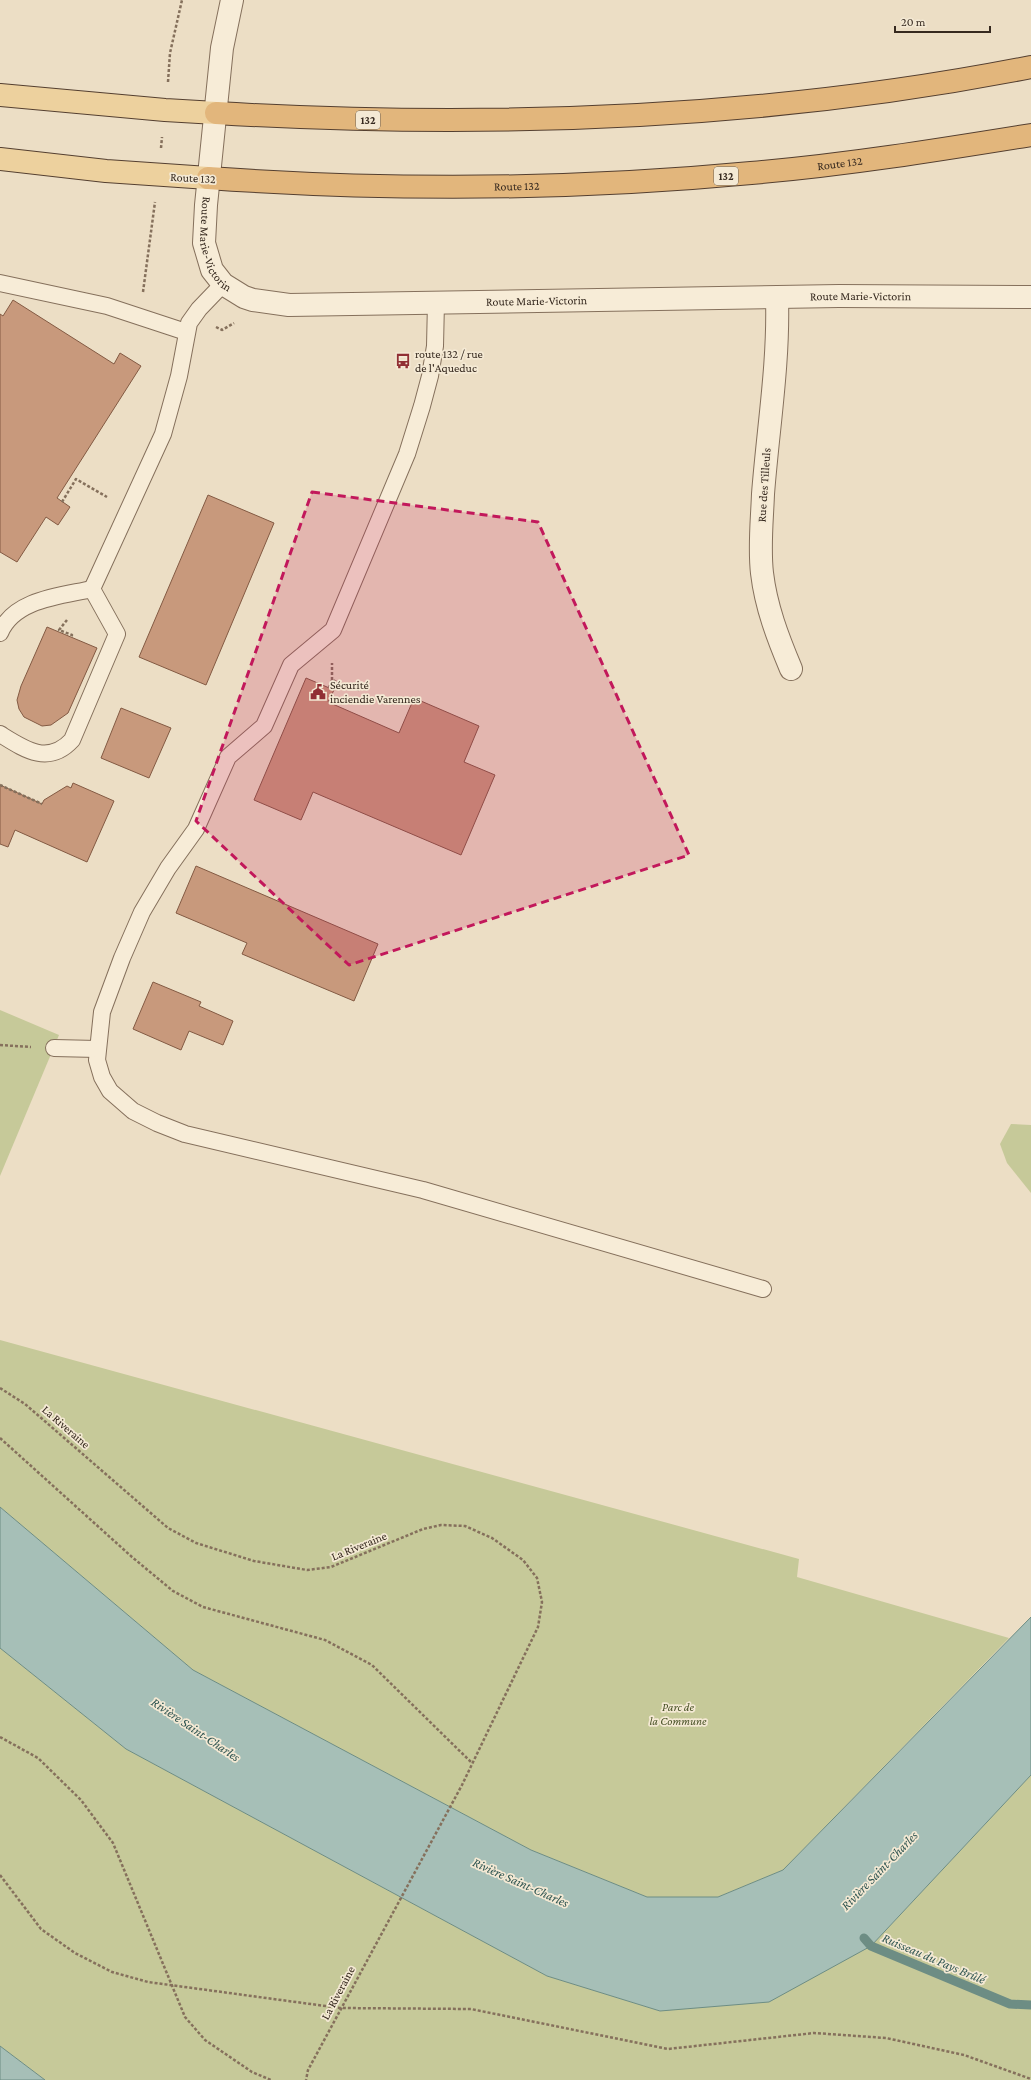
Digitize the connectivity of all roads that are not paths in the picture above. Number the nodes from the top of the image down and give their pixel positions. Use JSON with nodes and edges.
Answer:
{"nodes":[{"id":1,"x":232,"y":0,"type":"edge"},
{"id":2,"x":1031,"y":66,"type":"edge"},
{"id":3,"x":0,"y":95,"type":"edge"},
{"id":4,"x":216,"y":113,"type":"junction"},
{"id":5,"x":1031,"y":135,"type":"edge"},
{"id":6,"x":0,"y":159,"type":"edge"},
{"id":7,"x":208,"y":178,"type":"junction"},
{"id":8,"x":0,"y":283,"type":"edge"},
{"id":9,"x":223,"y":284,"type":"junction"},
{"id":10,"x":1031,"y":297,"type":"edge"},
{"id":11,"x":777,"y":298,"type":"junction"},
{"id":12,"x":436,"y":302,"type":"junction"},
{"id":13,"x":186,"y":332,"type":"junction"},
{"id":14,"x":92,"y":589,"type":"junction"},
{"id":15,"x":0,"y":633,"type":"edge"},
{"id":16,"x":791,"y":669,"type":"dead end"},
{"id":17,"x":0,"y":734,"type":"edge"},
{"id":18,"x":54,"y":1048,"type":"road end"},
{"id":19,"x":96,"y":1050,"type":"junction"},
{"id":20,"x":763,"y":1289,"type":"dead end"}],
"edges":[{"from":1,"to":4,"type":"street","name":"Route Marie-Victorin"},
{"from":2,"to":4,"type":"highway","number":"132"},
{"from":3,"to":4,"type":"main road","number":"132"},
{"from":4,"to":7,"type":"street","name":"Route Marie-Victorin"},
{"from":5,"to":7,"type":"highway","name":"Route 132","number":"132"},
{"from":6,"to":7,"type":"main road","name":"Route 132","number":"132"},
{"from":7,"to":9,"type":"street","name":"Route Marie-Victorin"},
{"from":8,"to":13,"type":"lane"},
{"from":9,"to":12,"type":"street","name":"Route Marie-Victorin"},
{"from":9,"to":13,"type":"lane"},
{"from":10,"to":11,"type":"street","name":"Route Marie-Victorin"},
{"from":11,"to":12,"type":"street","name":"Route Marie-Victorin"},
{"from":11,"to":16,"type":"street","name":"Rue des Tilleuls"},
{"from":12,"to":19,"type":"lane"},
{"from":13,"to":14,"type":"lane"},
{"from":14,"to":15,"type":"lane"},
{"from":14,"to":17,"type":"lane"},
{"from":18,"to":19,"type":"lane"},
{"from":19,"to":20,"type":"lane"}]}
